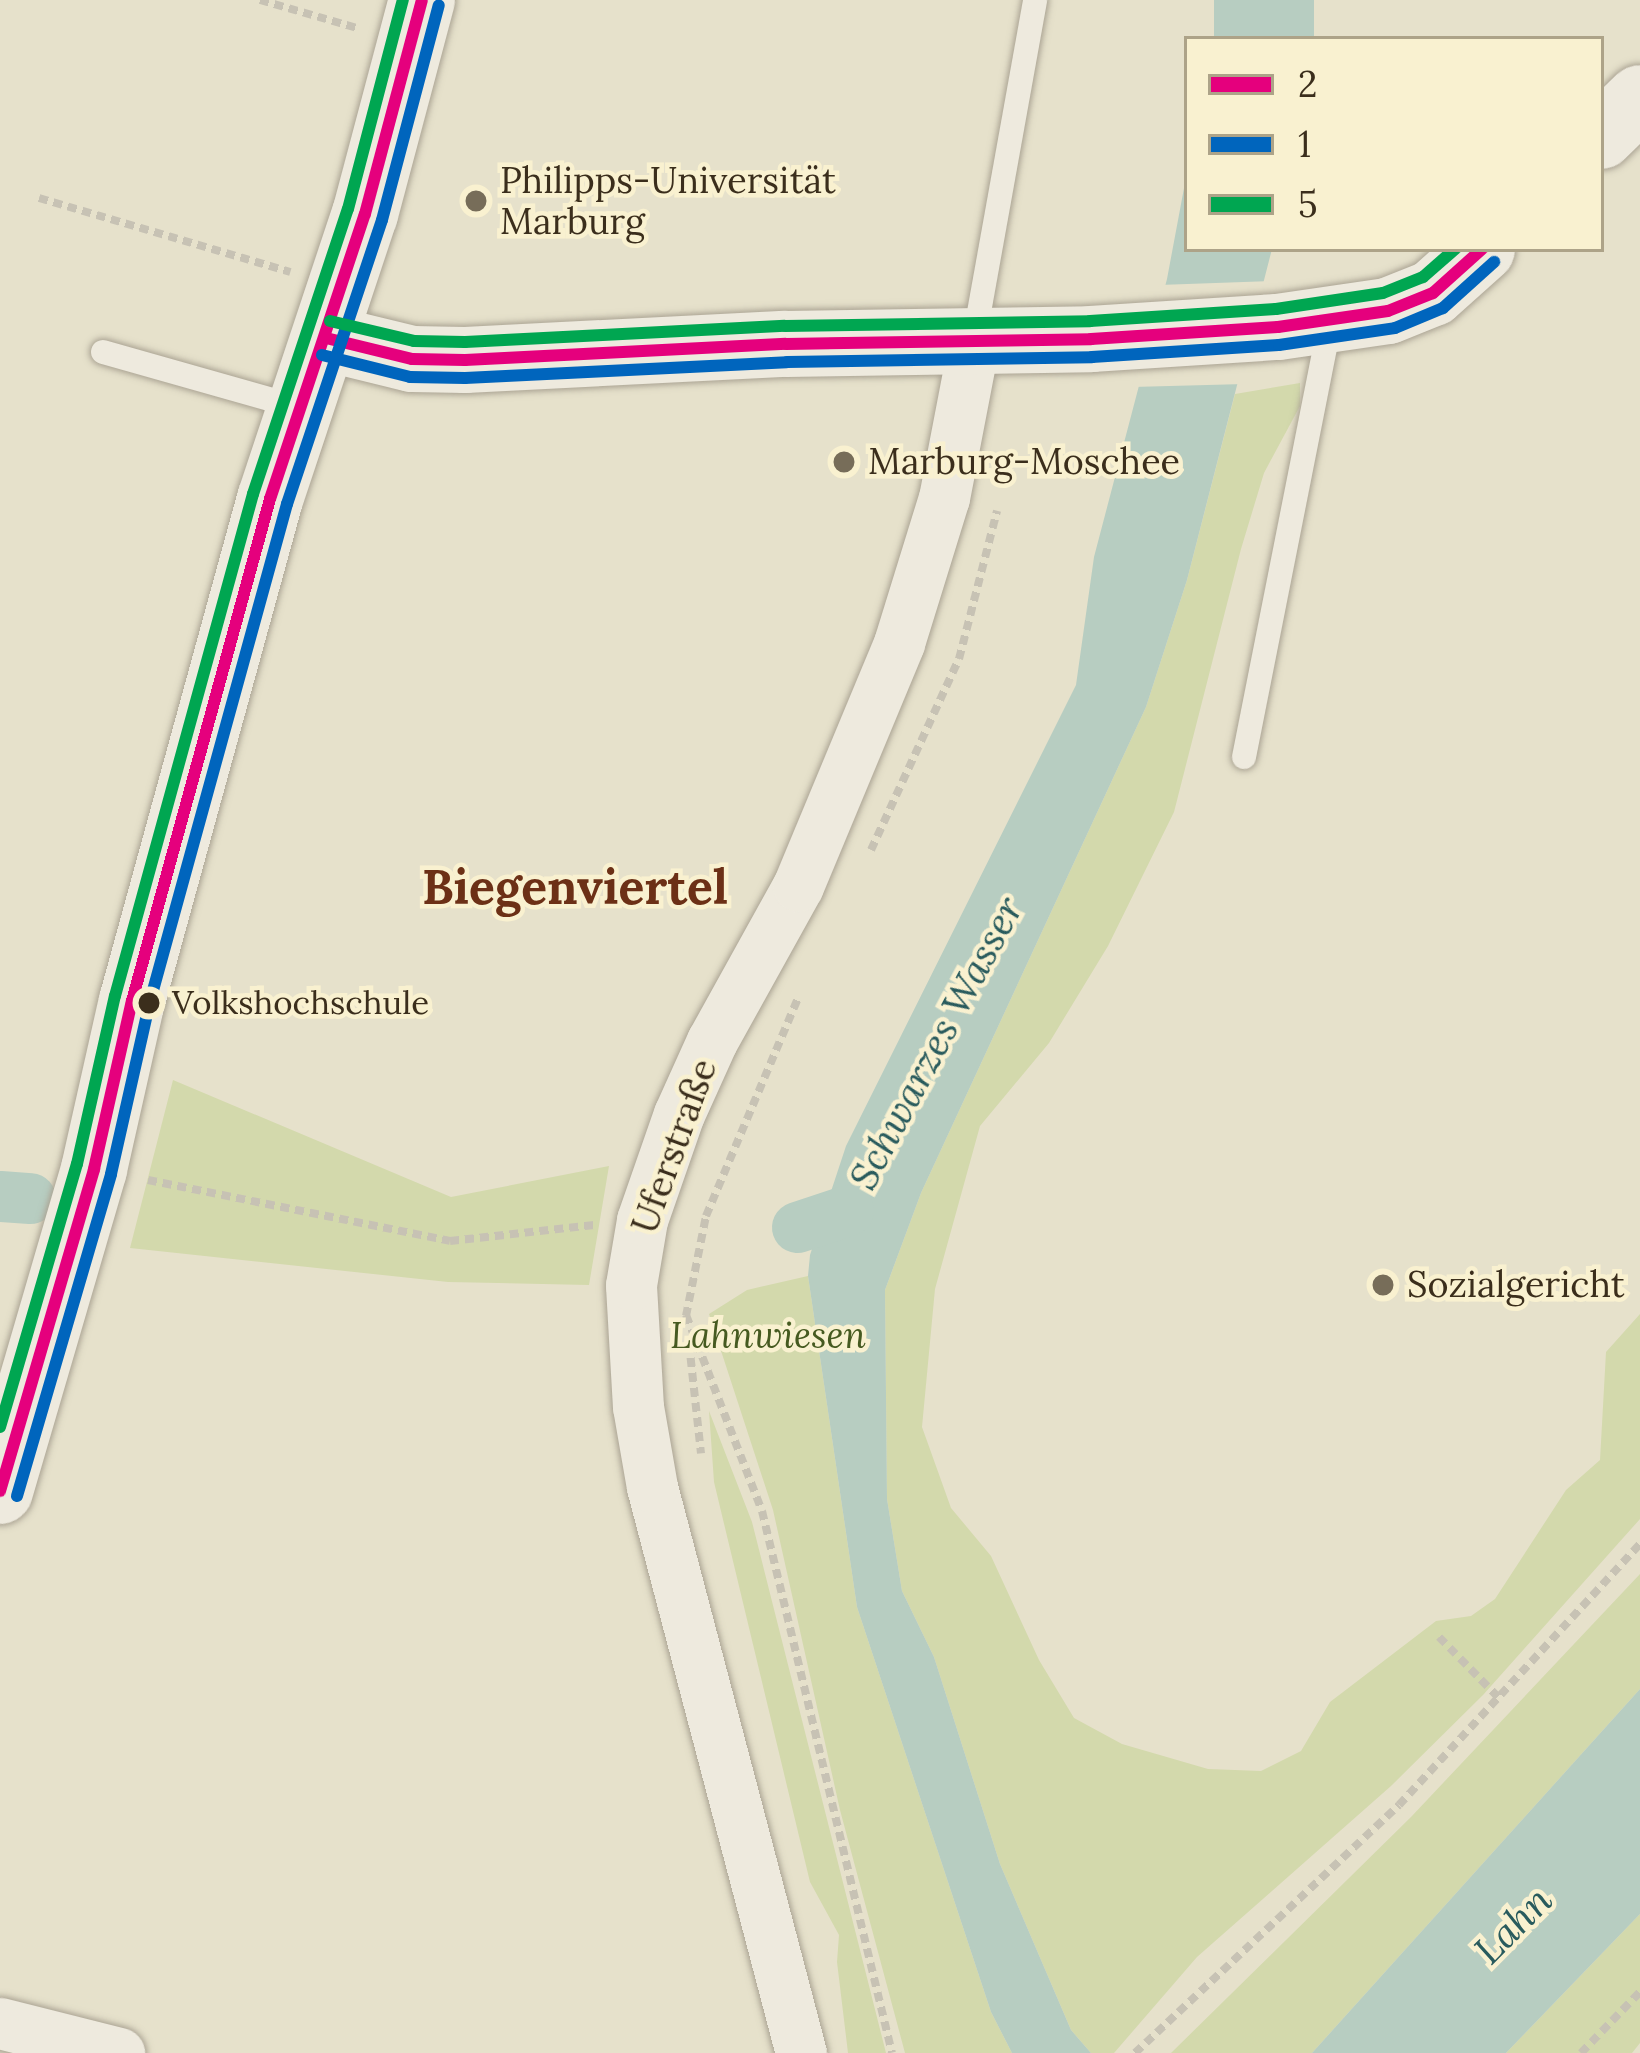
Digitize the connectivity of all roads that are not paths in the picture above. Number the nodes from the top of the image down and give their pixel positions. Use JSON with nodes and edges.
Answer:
{"nodes":[{"id":1,"x":1035,"y":0,"type":"edge"},
{"id":2,"x":416,"y":22,"type":"edge"},
{"id":3,"x":1640,"y":98,"type":"edge"},
{"id":4,"x":1604,"y":133,"type":"edge"},
{"id":5,"x":1479,"y":252,"type":"edge"},
{"id":6,"x":1332,"y":320,"type":"junction"},
{"id":7,"x":978,"y":321,"type":"junction"},
{"id":8,"x":326,"y":338,"type":"junction"},
{"id":9,"x":103,"y":352,"type":"dead end"},
{"id":10,"x":300,"y":408,"type":"junction"},
{"id":11,"x":1244,"y":758,"type":"dead end"},
{"id":12,"x":13,"y":1396,"type":"edge"},
{"id":13,"x":0,"y":1491,"type":"edge"},
{"id":14,"x":0,"y":2023,"type":"edge"},
{"id":15,"x":119,"y":2053,"type":"edge"},
{"id":16,"x":801,"y":2053,"type":"edge"}],
"edges":[{"from":1,"to":7,"type":"lane"},
{"from":2,"to":8,"type":"main road"},
{"from":3,"to":4,"type":"main road"},
{"from":5,"to":6,"type":"main road"},
{"from":6,"to":7,"type":"main road"},
{"from":6,"to":11,"type":"lane"},
{"from":7,"to":8,"type":"main road"},
{"from":7,"to":16,"type":"street","name":"Uferstraße"},
{"from":8,"to":10,"type":"main road"},
{"from":9,"to":10,"type":"lane"},
{"from":10,"to":12,"type":"main road"},
{"from":12,"to":13,"type":"main road"},
{"from":14,"to":15,"type":"street"}]}
